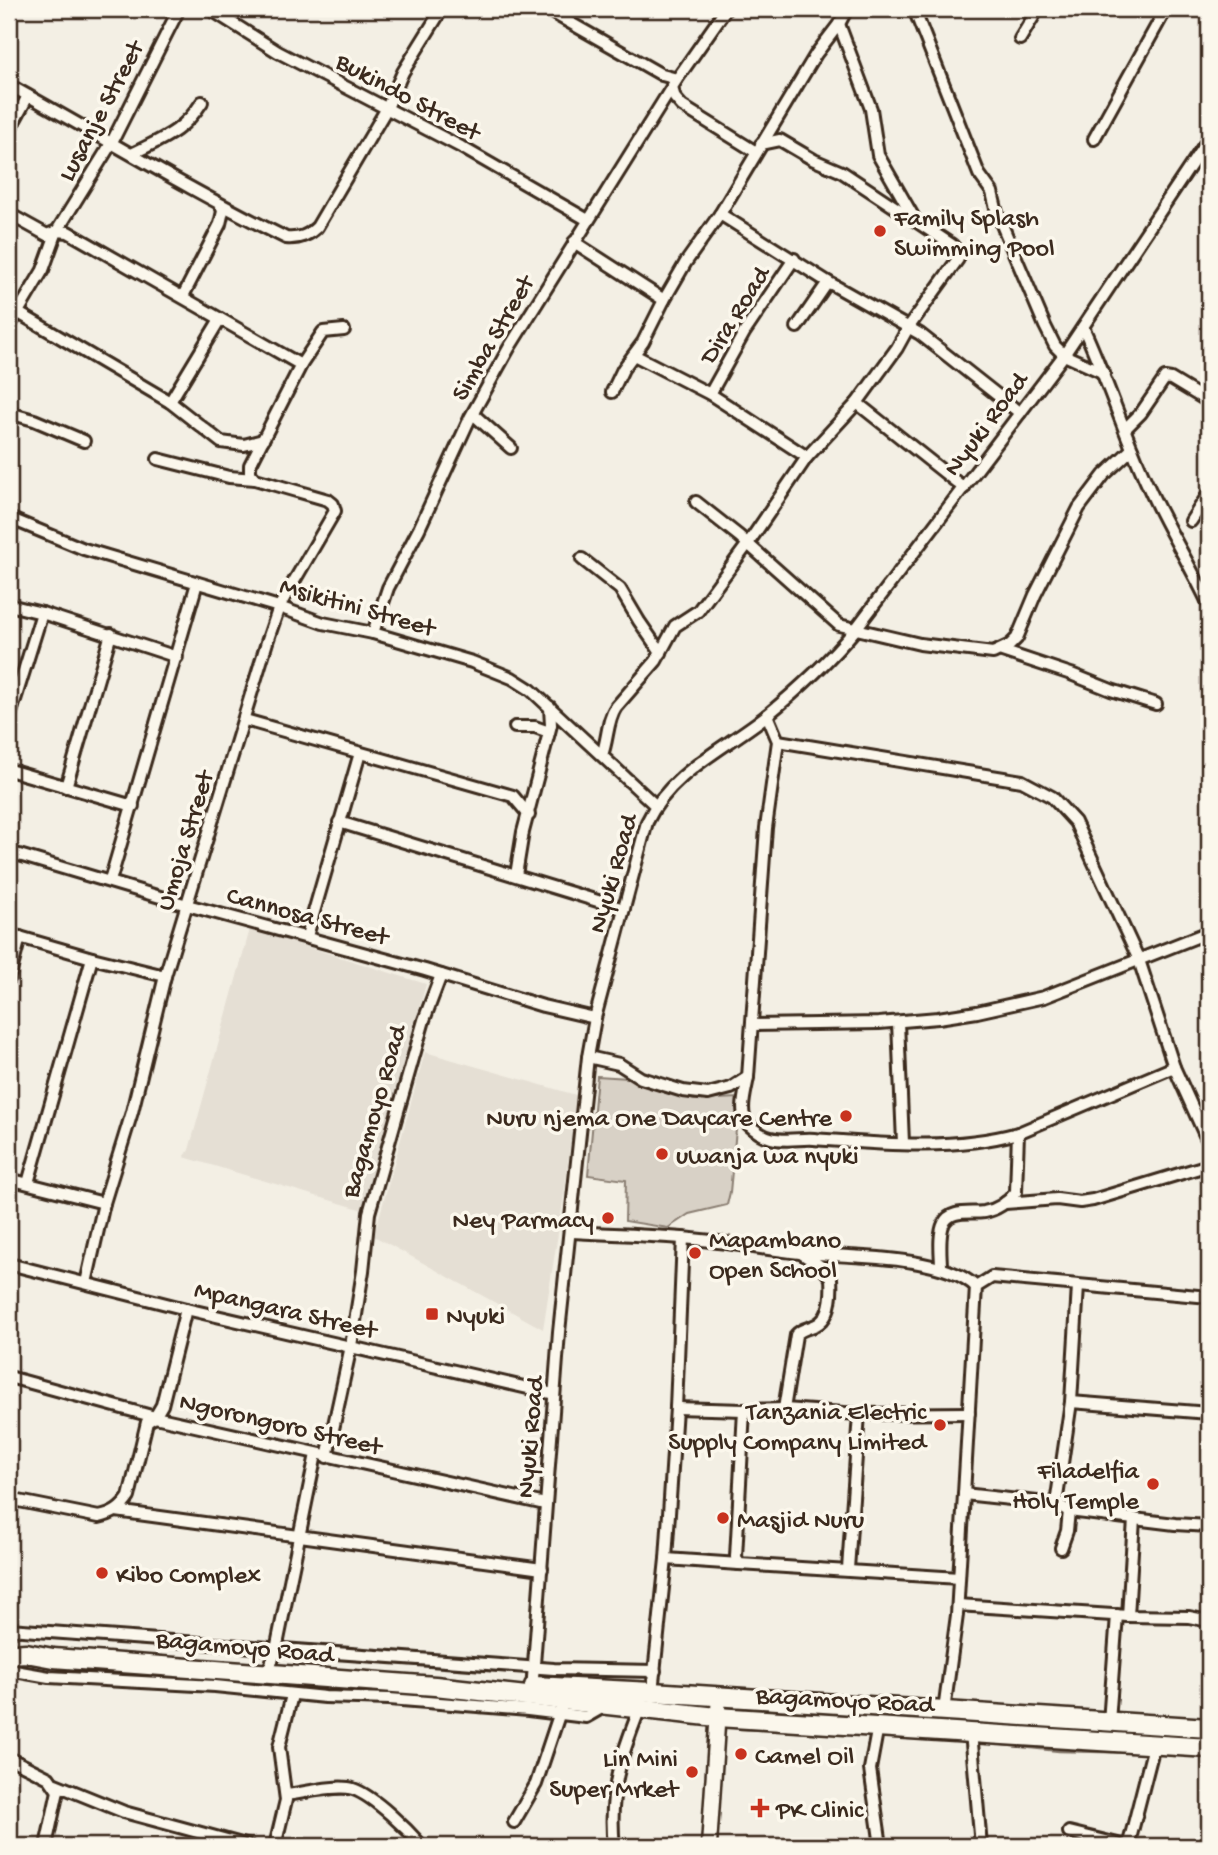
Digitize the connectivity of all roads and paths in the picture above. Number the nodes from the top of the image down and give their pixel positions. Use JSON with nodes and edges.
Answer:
{"nodes":[{"id":1,"x":179,"y":9,"type":"edge"},
{"id":2,"x":210,"y":9,"type":"edge"},
{"id":3,"x":442,"y":9,"type":"edge"},
{"id":4,"x":546,"y":9,"type":"edge"},
{"id":5,"x":726,"y":9,"type":"edge"},
{"id":6,"x":847,"y":9,"type":"edge"},
{"id":7,"x":914,"y":9,"type":"edge"},
{"id":8,"x":1038,"y":9,"type":"edge"},
{"id":9,"x":1166,"y":9,"type":"edge"},
{"id":10,"x":839,"y":24,"type":"junction"},
{"id":11,"x":1020,"y":39,"type":"dead end"},
{"id":12,"x":675,"y":84,"type":"junction"},
{"id":13,"x":9,"y":85,"type":"edge"},
{"id":14,"x":28,"y":96,"type":"junction"},
{"id":15,"x":202,"y":103,"type":"dead end"},
{"id":16,"x":387,"y":108,"type":"junction"},
{"id":17,"x":9,"y":131,"type":"edge"},
{"id":18,"x":1209,"y":138,"type":"edge"},
{"id":19,"x":1094,"y":139,"type":"dead end"},
{"id":20,"x":112,"y":142,"type":"junction"},
{"id":21,"x":758,"y":148,"type":"junction"},
{"id":22,"x":132,"y":154,"type":"junction"},
{"id":23,"x":221,"y":206,"type":"junction"},
{"id":24,"x":9,"y":214,"type":"edge"},
{"id":25,"x":720,"y":214,"type":"junction"},
{"id":26,"x":588,"y":220,"type":"junction"},
{"id":27,"x":917,"y":222,"type":"junction"},
{"id":28,"x":57,"y":231,"type":"junction"},
{"id":29,"x":575,"y":242,"type":"junction"},
{"id":30,"x":794,"y":258,"type":"junction"},
{"id":31,"x":828,"y":282,"type":"junction"},
{"id":32,"x":183,"y":296,"type":"junction"},
{"id":33,"x":664,"y":300,"type":"junction"},
{"id":34,"x":12,"y":318,"type":"edge"},
{"id":35,"x":220,"y":318,"type":"junction"},
{"id":36,"x":797,"y":327,"type":"dead end"},
{"id":37,"x":1083,"y":327,"type":"junction"},
{"id":38,"x":908,"y":328,"type":"junction"},
{"id":39,"x":344,"y":330,"type":"dead end"},
{"id":40,"x":634,"y":355,"type":"junction"},
{"id":41,"x":1064,"y":355,"type":"junction"},
{"id":42,"x":301,"y":365,"type":"junction"},
{"id":43,"x":1104,"y":373,"type":"junction"},
{"id":44,"x":612,"y":392,"type":"dead end"},
{"id":45,"x":710,"y":394,"type":"junction"},
{"id":46,"x":170,"y":402,"type":"junction"},
{"id":47,"x":1209,"y":402,"type":"edge"},
{"id":48,"x":857,"y":403,"type":"junction"},
{"id":49,"x":9,"y":413,"type":"edge"},
{"id":50,"x":1020,"y":413,"type":"junction"},
{"id":51,"x":473,"y":414,"type":"junction"},
{"id":52,"x":1125,"y":429,"type":"junction"},
{"id":53,"x":263,"y":440,"type":"junction"},
{"id":54,"x":84,"y":441,"type":"dead end"},
{"id":55,"x":511,"y":448,"type":"dead end"},
{"id":56,"x":1132,"y":449,"type":"junction"},
{"id":57,"x":807,"y":457,"type":"junction"},
{"id":58,"x":158,"y":459,"type":"dead end"},
{"id":59,"x":255,"y":479,"type":"junction"},
{"id":60,"x":964,"y":488,"type":"junction"},
{"id":61,"x":1209,"y":493,"type":"edge"},
{"id":62,"x":696,"y":502,"type":"dead end"},
{"id":63,"x":9,"y":519,"type":"edge"},
{"id":64,"x":1191,"y":521,"type":"dead end"},
{"id":65,"x":747,"y":545,"type":"junction"},
{"id":66,"x":582,"y":559,"type":"dead end"},
{"id":67,"x":197,"y":583,"type":"junction"},
{"id":68,"x":1209,"y":605,"type":"edge"},
{"id":69,"x":9,"y":606,"type":"edge"},
{"id":70,"x":279,"y":607,"type":"junction"},
{"id":71,"x":41,"y":613,"type":"junction"},
{"id":72,"x":855,"y":630,"type":"junction"},
{"id":73,"x":373,"y":633,"type":"junction"},
{"id":74,"x":111,"y":634,"type":"junction"},
{"id":75,"x":1002,"y":651,"type":"junction"},
{"id":76,"x":661,"y":653,"type":"junction"},
{"id":77,"x":177,"y":657,"type":"junction"},
{"id":78,"x":1156,"y":704,"type":"dead end"},
{"id":79,"x":551,"y":707,"type":"junction"},
{"id":80,"x":767,"y":715,"type":"junction"},
{"id":81,"x":9,"y":719,"type":"edge"},
{"id":82,"x":245,"y":720,"type":"junction"},
{"id":83,"x":515,"y":727,"type":"dead end"},
{"id":84,"x":549,"y":732,"type":"junction"},
{"id":85,"x":778,"y":741,"type":"junction"},
{"id":86,"x":360,"y":753,"type":"junction"},
{"id":87,"x":602,"y":755,"type":"junction"},
{"id":88,"x":9,"y":769,"type":"edge"},
{"id":89,"x":66,"y":787,"type":"junction"},
{"id":90,"x":655,"y":805,"type":"junction"},
{"id":91,"x":133,"y":806,"type":"junction"},
{"id":92,"x":528,"y":815,"type":"junction"},
{"id":93,"x":339,"y":822,"type":"junction"},
{"id":94,"x":9,"y":852,"type":"edge"},
{"id":95,"x":516,"y":875,"type":"junction"},
{"id":96,"x":110,"y":881,"type":"junction"},
{"id":97,"x":187,"y":905,"type":"junction"},
{"id":98,"x":624,"y":909,"type":"junction"},
{"id":99,"x":1209,"y":932,"type":"edge"},
{"id":100,"x":9,"y":934,"type":"edge"},
{"id":101,"x":307,"y":936,"type":"junction"},
{"id":102,"x":20,"y":937,"type":"junction"},
{"id":103,"x":92,"y":958,"type":"junction"},
{"id":104,"x":1139,"y":960,"type":"junction"},
{"id":105,"x":441,"y":975,"type":"junction"},
{"id":106,"x":165,"y":976,"type":"junction"},
{"id":107,"x":9,"y":979,"type":"edge"},
{"id":108,"x":595,"y":1018,"type":"junction"},
{"id":109,"x":898,"y":1022,"type":"junction"},
{"id":110,"x":752,"y":1025,"type":"junction"},
{"id":111,"x":588,"y":1057,"type":"junction"},
{"id":112,"x":1174,"y":1067,"type":"junction"},
{"id":113,"x":748,"y":1077,"type":"junction"},
{"id":114,"x":1018,"y":1133,"type":"junction"},
{"id":115,"x":903,"y":1143,"type":"junction"},
{"id":116,"x":1209,"y":1144,"type":"edge"},
{"id":117,"x":1209,"y":1166,"type":"edge"},
{"id":118,"x":9,"y":1179,"type":"edge"},
{"id":119,"x":28,"y":1183,"type":"junction"},
{"id":120,"x":104,"y":1203,"type":"junction"},
{"id":121,"x":1004,"y":1203,"type":"junction"},
{"id":122,"x":570,"y":1232,"type":"junction"},
{"id":123,"x":683,"y":1238,"type":"junction"},
{"id":124,"x":801,"y":1253,"type":"junction"},
{"id":125,"x":9,"y":1264,"type":"edge"},
{"id":126,"x":940,"y":1267,"type":"junction"},
{"id":127,"x":86,"y":1283,"type":"junction"},
{"id":128,"x":1078,"y":1286,"type":"junction"},
{"id":129,"x":975,"y":1287,"type":"junction"},
{"id":130,"x":1209,"y":1297,"type":"edge"},
{"id":131,"x":186,"y":1309,"type":"junction"},
{"id":132,"x":351,"y":1346,"type":"junction"},
{"id":133,"x":9,"y":1377,"type":"edge"},
{"id":134,"x":554,"y":1394,"type":"junction"},
{"id":135,"x":1071,"y":1402,"type":"junction"},
{"id":136,"x":676,"y":1408,"type":"junction"},
{"id":137,"x":783,"y":1409,"type":"junction"},
{"id":138,"x":744,"y":1410,"type":"junction"},
{"id":139,"x":969,"y":1413,"type":"junction"},
{"id":140,"x":1209,"y":1413,"type":"edge"},
{"id":141,"x":859,"y":1414,"type":"junction"},
{"id":142,"x":155,"y":1417,"type":"junction"},
{"id":143,"x":321,"y":1455,"type":"junction"},
{"id":144,"x":964,"y":1494,"type":"junction"},
{"id":145,"x":9,"y":1499,"type":"edge"},
{"id":146,"x":545,"y":1504,"type":"junction"},
{"id":147,"x":1056,"y":1504,"type":"junction"},
{"id":148,"x":116,"y":1511,"type":"junction"},
{"id":149,"x":1069,"y":1511,"type":"junction"},
{"id":150,"x":1134,"y":1519,"type":"junction"},
{"id":151,"x":1209,"y":1526,"type":"edge"},
{"id":152,"x":299,"y":1535,"type":"junction"},
{"id":153,"x":1061,"y":1548,"type":"dead end"},
{"id":154,"x":666,"y":1559,"type":"junction"},
{"id":155,"x":739,"y":1564,"type":"junction"},
{"id":156,"x":542,"y":1569,"type":"junction"},
{"id":157,"x":848,"y":1569,"type":"junction"},
{"id":158,"x":959,"y":1578,"type":"junction"},
{"id":159,"x":958,"y":1605,"type":"junction"},
{"id":160,"x":1122,"y":1616,"type":"junction"},
{"id":161,"x":1209,"y":1621,"type":"edge"},
{"id":162,"x":9,"y":1629,"type":"edge"},
{"id":163,"x":276,"y":1650,"type":"junction"},
{"id":164,"x":437,"y":1660,"type":"junction"},
{"id":165,"x":10,"y":1666,"type":"edge"},
{"id":166,"x":534,"y":1667,"type":"junction"},
{"id":167,"x":655,"y":1671,"type":"junction"},
{"id":168,"x":273,"y":1673,"type":"junction"},
{"id":169,"x":435,"y":1686,"type":"junction"},
{"id":170,"x":532,"y":1691,"type":"junction"},
{"id":171,"x":399,"y":1692,"type":"junction"},
{"id":172,"x":652,"y":1692,"type":"junction"},
{"id":173,"x":275,"y":1693,"type":"junction"},
{"id":174,"x":292,"y":1695,"type":"junction"},
{"id":175,"x":719,"y":1696,"type":"junction"},
{"id":176,"x":561,"y":1707,"type":"junction"},
{"id":177,"x":640,"y":1708,"type":"junction"},
{"id":178,"x":944,"y":1711,"type":"junction"},
{"id":179,"x":717,"y":1717,"type":"junction"},
{"id":180,"x":1109,"y":1722,"type":"junction"},
{"id":181,"x":878,"y":1726,"type":"junction"},
{"id":182,"x":1209,"y":1728,"type":"edge"},
{"id":183,"x":971,"y":1732,"type":"junction"},
{"id":184,"x":1156,"y":1742,"type":"junction"},
{"id":185,"x":1209,"y":1748,"type":"edge"},
{"id":186,"x":9,"y":1758,"type":"edge"},
{"id":187,"x":55,"y":1784,"type":"junction"},
{"id":188,"x":286,"y":1795,"type":"junction"},
{"id":189,"x":514,"y":1822,"type":"dead end"},
{"id":190,"x":1069,"y":1832,"type":"dead end"},
{"id":191,"x":46,"y":1846,"type":"edge"},
{"id":192,"x":249,"y":1846,"type":"edge"},
{"id":193,"x":275,"y":1846,"type":"edge"},
{"id":194,"x":422,"y":1846,"type":"edge"},
{"id":195,"x":614,"y":1846,"type":"edge"},
{"id":196,"x":709,"y":1846,"type":"edge"},
{"id":197,"x":881,"y":1846,"type":"edge"},
{"id":198,"x":981,"y":1846,"type":"edge"}],
"edges":[{"from":1,"to":20,"type":"street","name":"Lusanje Street"},
{"from":2,"to":16,"type":"street","name":"Bukindo Street"},
{"from":3,"to":16,"type":"street"},
{"from":4,"to":12,"type":"street"},
{"from":5,"to":12,"type":"street","name":"Simba Street"},
{"from":6,"to":10,"type":"street"},
{"from":7,"to":41,"type":"street"},
{"from":8,"to":11,"type":"street"},
{"from":9,"to":19,"type":"street"},
{"from":10,"to":21,"type":"street"},
{"from":10,"to":27,"type":"street"},
{"from":12,"to":21,"type":"street"},
{"from":12,"to":26,"type":"street","name":"Simba Street"},
{"from":13,"to":14,"type":"street"},
{"from":14,"to":17,"type":"street"},
{"from":14,"to":20,"type":"street"},
{"from":15,"to":22,"type":"street"},
{"from":16,"to":23,"type":"street"},
{"from":16,"to":26,"type":"street","name":"Bukindo Street"},
{"from":18,"to":37,"type":"street","name":"Nyuki Road"},
{"from":20,"to":22,"type":"street"},
{"from":20,"to":28,"type":"street","name":"Lusanje Street"},
{"from":21,"to":25,"type":"street"},
{"from":21,"to":27,"type":"street"},
{"from":22,"to":23,"type":"street"},
{"from":23,"to":32,"type":"street"},
{"from":24,"to":28,"type":"street"},
{"from":25,"to":30,"type":"street"},
{"from":25,"to":33,"type":"street"},
{"from":26,"to":29,"type":"street","name":"Simba Street"},
{"from":27,"to":38,"type":"street"},
{"from":28,"to":32,"type":"street"},
{"from":28,"to":34,"type":"street","name":"Lusanje Street"},
{"from":29,"to":33,"type":"street"},
{"from":29,"to":51,"type":"street","name":"Simba Street"},
{"from":30,"to":31,"type":"street"},
{"from":30,"to":45,"type":"street","name":"Dira Road"},
{"from":31,"to":36,"type":"street"},
{"from":31,"to":38,"type":"street"},
{"from":32,"to":35,"type":"street"},
{"from":33,"to":40,"type":"street"},
{"from":34,"to":46,"type":"street"},
{"from":35,"to":42,"type":"street"},
{"from":35,"to":46,"type":"street"},
{"from":37,"to":41,"type":"street","name":"Nyuki Road"},
{"from":37,"to":43,"type":"street"},
{"from":38,"to":48,"type":"street"},
{"from":38,"to":50,"type":"street"},
{"from":39,"to":42,"type":"street"},
{"from":40,"to":44,"type":"street"},
{"from":40,"to":45,"type":"street"},
{"from":41,"to":43,"type":"street"},
{"from":41,"to":50,"type":"street","name":"Nyuki Road"},
{"from":42,"to":53,"type":"street"},
{"from":43,"to":52,"type":"street"},
{"from":45,"to":57,"type":"street"},
{"from":46,"to":53,"type":"street"},
{"from":47,"to":52,"type":"street"},
{"from":48,"to":57,"type":"street"},
{"from":48,"to":60,"type":"street"},
{"from":49,"to":54,"type":"street"},
{"from":50,"to":60,"type":"street","name":"Nyuki Road"},
{"from":51,"to":55,"type":"street"},
{"from":51,"to":73,"type":"street","name":"Simba Street"},
{"from":52,"to":56,"type":"street"},
{"from":53,"to":59,"type":"street"},
{"from":56,"to":68,"type":"street"},
{"from":56,"to":75,"type":"street"},
{"from":57,"to":65,"type":"street"},
{"from":58,"to":59,"type":"street"},
{"from":59,"to":70,"type":"street","name":"Umoja Street"},
{"from":60,"to":72,"type":"street","name":"Nyuki Road"},
{"from":61,"to":64,"type":"street"},
{"from":62,"to":65,"type":"street"},
{"from":63,"to":67,"type":"street","name":"Msikitini Street"},
{"from":65,"to":72,"type":"street"},
{"from":65,"to":76,"type":"street"},
{"from":66,"to":76,"type":"street"},
{"from":67,"to":70,"type":"street","name":"Msikitini Street"},
{"from":67,"to":77,"type":"street"},
{"from":69,"to":71,"type":"street"},
{"from":70,"to":73,"type":"street","name":"Msikitini Street"},
{"from":70,"to":82,"type":"street","name":"Umoja Street"},
{"from":71,"to":74,"type":"street"},
{"from":71,"to":81,"type":"street"},
{"from":72,"to":75,"type":"street"},
{"from":72,"to":80,"type":"street","name":"Nyuki Road"},
{"from":73,"to":79,"type":"street","name":"Msikitini Street"},
{"from":74,"to":77,"type":"street"},
{"from":74,"to":89,"type":"street"},
{"from":75,"to":78,"type":"street"},
{"from":76,"to":87,"type":"street"},
{"from":77,"to":91,"type":"street"},
{"from":79,"to":84,"type":"street"},
{"from":79,"to":87,"type":"street","name":"Msikitini Street"},
{"from":80,"to":85,"type":"street"},
{"from":80,"to":90,"type":"street","name":"Nyuki Road"},
{"from":82,"to":86,"type":"street"},
{"from":82,"to":97,"type":"street","name":"Umoja Street"},
{"from":83,"to":84,"type":"street"},
{"from":84,"to":92,"type":"street"},
{"from":85,"to":104,"type":"street"},
{"from":85,"to":110,"type":"street"},
{"from":86,"to":92,"type":"street"},
{"from":86,"to":93,"type":"street"},
{"from":87,"to":90,"type":"street","name":"Msikitini Street"},
{"from":88,"to":89,"type":"street"},
{"from":89,"to":91,"type":"street"},
{"from":90,"to":98,"type":"street","name":"Nyuki Road"},
{"from":91,"to":96,"type":"street"},
{"from":92,"to":95,"type":"street"},
{"from":93,"to":95,"type":"street"},
{"from":93,"to":101,"type":"street"},
{"from":94,"to":96,"type":"street","name":"Cannosa Street"},
{"from":95,"to":98,"type":"street"},
{"from":96,"to":97,"type":"street","name":"Cannosa Street"},
{"from":97,"to":101,"type":"street","name":"Cannosa Street"},
{"from":97,"to":106,"type":"street","name":"Umoja Street"},
{"from":98,"to":108,"type":"street","name":"Nyuki Road"},
{"from":99,"to":104,"type":"street"},
{"from":100,"to":102,"type":"street"},
{"from":101,"to":105,"type":"street","name":"Cannosa Street"},
{"from":102,"to":103,"type":"street"},
{"from":102,"to":107,"type":"street"},
{"from":103,"to":106,"type":"street"},
{"from":103,"to":119,"type":"street"},
{"from":104,"to":109,"type":"street"},
{"from":104,"to":112,"type":"street"},
{"from":105,"to":108,"type":"street","name":"Cannosa Street"},
{"from":105,"to":132,"type":"street","name":"Bagamoyo Road"},
{"from":106,"to":120,"type":"street","name":"Umoja Street"},
{"from":108,"to":111,"type":"street","name":"Nyuki Road"},
{"from":109,"to":110,"type":"street"},
{"from":109,"to":115,"type":"street"},
{"from":110,"to":113,"type":"street"},
{"from":111,"to":113,"type":"street"},
{"from":111,"to":122,"type":"street","name":"Nyuki Road"},
{"from":112,"to":114,"type":"street"},
{"from":112,"to":116,"type":"street"},
{"from":113,"to":115,"type":"street"},
{"from":114,"to":115,"type":"street"},
{"from":114,"to":121,"type":"street"},
{"from":117,"to":121,"type":"street"},
{"from":118,"to":119,"type":"street"},
{"from":119,"to":120,"type":"street"},
{"from":120,"to":127,"type":"street","name":"Umoja Street"},
{"from":121,"to":126,"type":"street"},
{"from":122,"to":123,"type":"street"},
{"from":122,"to":134,"type":"street","name":"Nyuki Road"},
{"from":123,"to":124,"type":"street"},
{"from":123,"to":136,"type":"street"},
{"from":124,"to":126,"type":"street"},
{"from":124,"to":137,"type":"street"},
{"from":125,"to":127,"type":"street","name":"Mpangara Street"},
{"from":126,"to":129,"type":"street"},
{"from":127,"to":131,"type":"street","name":"Mpangara Street"},
{"from":128,"to":129,"type":"street"},
{"from":128,"to":130,"type":"street"},
{"from":128,"to":135,"type":"street"},
{"from":129,"to":139,"type":"street"},
{"from":131,"to":132,"type":"street","name":"Mpangara Street"},
{"from":131,"to":142,"type":"street"},
{"from":132,"to":134,"type":"street","name":"Mpangara Street"},
{"from":132,"to":143,"type":"street","name":"Bagamoyo Road"},
{"from":133,"to":142,"type":"street","name":"Ngorongoro Street"},
{"from":134,"to":146,"type":"street","name":"Nyuki Road"},
{"from":135,"to":140,"type":"street"},
{"from":135,"to":147,"type":"street"},
{"from":136,"to":138,"type":"street"},
{"from":136,"to":154,"type":"street"},
{"from":137,"to":138,"type":"street"},
{"from":137,"to":141,"type":"street"},
{"from":138,"to":155,"type":"street"},
{"from":139,"to":141,"type":"street"},
{"from":139,"to":144,"type":"street"},
{"from":141,"to":157,"type":"street"},
{"from":142,"to":143,"type":"street","name":"Ngorongoro Street"},
{"from":142,"to":148,"type":"street"},
{"from":143,"to":146,"type":"street","name":"Ngorongoro Street"},
{"from":143,"to":152,"type":"street","name":"Bagamoyo Road"},
{"from":144,"to":147,"type":"street"},
{"from":144,"to":158,"type":"street"},
{"from":145,"to":148,"type":"street"},
{"from":146,"to":156,"type":"street","name":"Nyuki Road"},
{"from":147,"to":149,"type":"street"},
{"from":148,"to":152,"type":"street"},
{"from":149,"to":150,"type":"street"},
{"from":149,"to":153,"type":"street"},
{"from":150,"to":151,"type":"street"},
{"from":150,"to":160,"type":"street"},
{"from":152,"to":156,"type":"street"},
{"from":152,"to":163,"type":"street","name":"Bagamoyo Road"},
{"from":154,"to":155,"type":"street"},
{"from":154,"to":167,"type":"street"},
{"from":155,"to":157,"type":"street"},
{"from":156,"to":166,"type":"street","name":"Nyuki Road"},
{"from":157,"to":158,"type":"street"},
{"from":158,"to":159,"type":"street"},
{"from":159,"to":160,"type":"street"},
{"from":159,"to":178,"type":"street"},
{"from":160,"to":161,"type":"street"},
{"from":160,"to":180,"type":"street"},
{"from":162,"to":163,"type":"street"},
{"from":163,"to":164,"type":"street"},
{"from":163,"to":168,"type":"street","name":"Bagamoyo Road"},
{"from":164,"to":166,"type":"street"},
{"from":164,"to":169,"type":"street"},
{"from":165,"to":168,"type":"highway","name":"Bagamoyo Road"},
{"from":165,"to":173,"type":"street"},
{"from":166,"to":167,"type":"street"},
{"from":166,"to":170,"type":"street","name":"Nyuki Road"},
{"from":167,"to":172,"type":"street"},
{"from":168,"to":171,"type":"highway","name":"Bagamoyo Road"},
{"from":168,"to":173,"type":"street","name":"Bagamoyo Road"},
{"from":169,"to":170,"type":"highway","name":"Bagamoyo Road"},
{"from":169,"to":171,"type":"highway","name":"Bagamoyo Road"},
{"from":170,"to":172,"type":"highway","name":"Bagamoyo Road"},
{"from":170,"to":176,"type":"highway","name":"Bagamoyo Road"},
{"from":171,"to":174,"type":"street"},
{"from":171,"to":176,"type":"street"},
{"from":172,"to":175,"type":"highway","name":"Bagamoyo Road"},
{"from":173,"to":174,"type":"street"},
{"from":174,"to":188,"type":"street"},
{"from":175,"to":178,"type":"highway","name":"Bagamoyo Road"},
{"from":175,"to":179,"type":"main road"},
{"from":176,"to":177,"type":"highway","name":"Bagamoyo Road"},
{"from":176,"to":189,"type":"street"},
{"from":177,"to":179,"type":"highway","name":"Bagamoyo Road"},
{"from":177,"to":195,"type":"street"},
{"from":178,"to":180,"type":"highway","name":"Bagamoyo Road"},
{"from":179,"to":181,"type":"highway","name":"Bagamoyo Road"},
{"from":179,"to":196,"type":"main road"},
{"from":180,"to":182,"type":"highway","name":"Bagamoyo Road"},
{"from":181,"to":183,"type":"highway","name":"Bagamoyo Road"},
{"from":181,"to":197,"type":"street"},
{"from":183,"to":184,"type":"highway","name":"Bagamoyo Road"},
{"from":183,"to":198,"type":"street"},
{"from":184,"to":185,"type":"highway","name":"Bagamoyo Road"},
{"from":184,"to":190,"type":"street"},
{"from":186,"to":187,"type":"street"},
{"from":187,"to":191,"type":"street"},
{"from":187,"to":192,"type":"street"},
{"from":188,"to":193,"type":"street"},
{"from":188,"to":194,"type":"street"}]}
